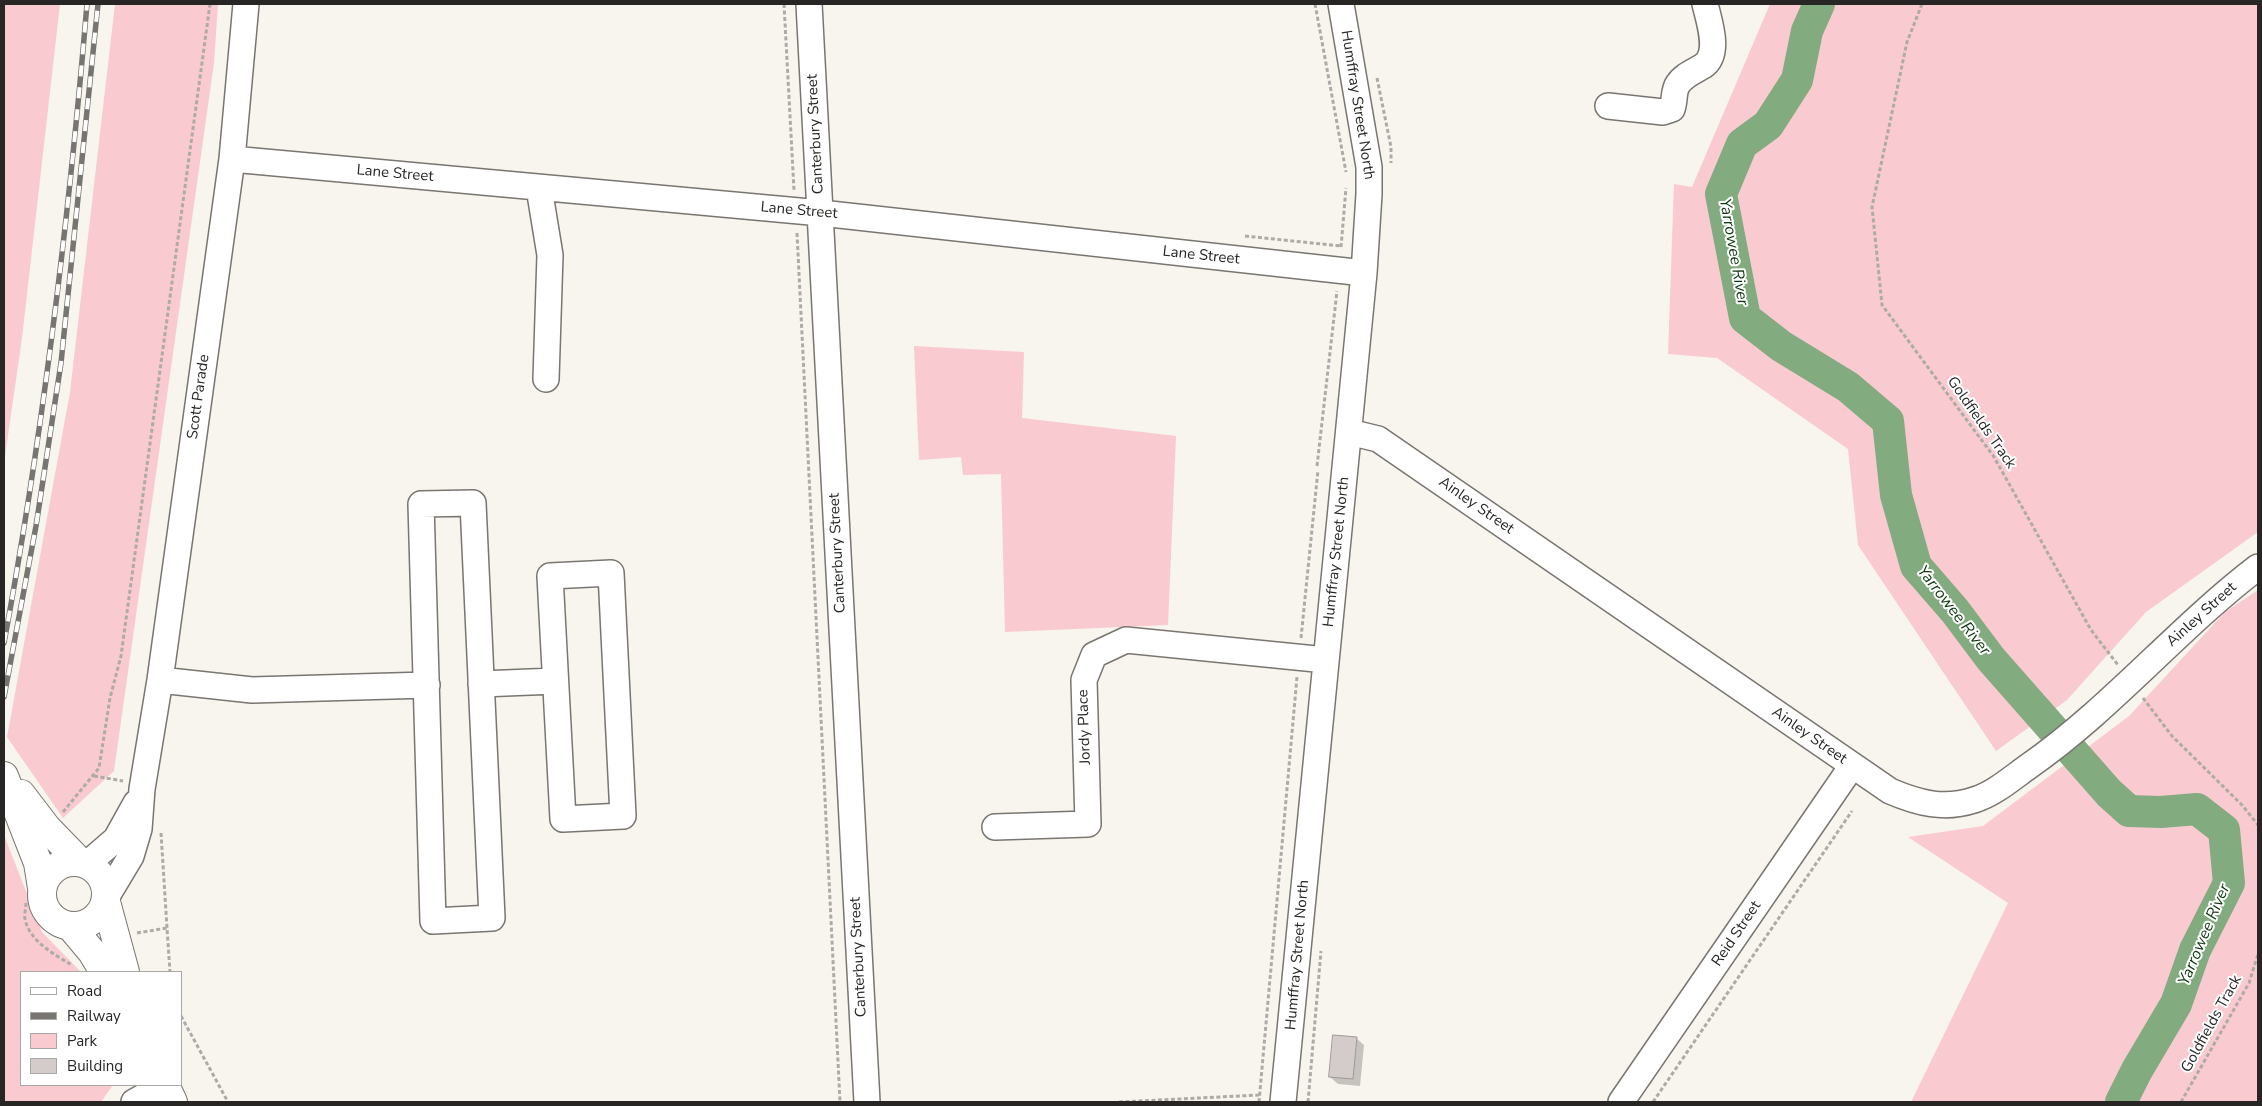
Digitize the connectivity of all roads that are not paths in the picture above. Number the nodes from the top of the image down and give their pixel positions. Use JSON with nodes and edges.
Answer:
{"nodes":[{"id":1,"x":246,"y":4,"type":"edge"},
{"id":2,"x":809,"y":4,"type":"edge"},
{"id":3,"x":1341,"y":4,"type":"edge"},
{"id":4,"x":1705,"y":4,"type":"edge"},
{"id":5,"x":1608,"y":106,"type":"dead end"},
{"id":6,"x":232,"y":159,"type":"junction"},
{"id":7,"x":539,"y":188,"type":"junction"},
{"id":8,"x":821,"y":213,"type":"junction"},
{"id":9,"x":1364,"y":274,"type":"junction"},
{"id":10,"x":546,"y":379,"type":"dead end"},
{"id":11,"x":1348,"y":432,"type":"junction"},
{"id":12,"x":2258,"y":567,"type":"edge"},
{"id":13,"x":1326,"y":660,"type":"junction"},
{"id":14,"x":160,"y":680,"type":"junction"},
{"id":15,"x":555,"y":681,"type":"junction"},
{"id":16,"x":427,"y":684,"type":"junction"},
{"id":17,"x":481,"y":684,"type":"junction"},
{"id":18,"x":1852,"y":766,"type":"junction"},
{"id":19,"x":4,"y":771,"type":"edge"},
{"id":20,"x":4,"y":776,"type":"edge"},
{"id":21,"x":142,"y":789,"type":"junction"},
{"id":22,"x":995,"y":828,"type":"dead end"},
{"id":23,"x":83,"y":863,"type":"junction"},
{"id":24,"x":42,"y":888,"type":"junction"},
{"id":25,"x":106,"y":899,"type":"junction"},
{"id":26,"x":71,"y":927,"type":"junction"},
{"id":27,"x":103,"y":971,"type":"edge"},
{"id":28,"x":125,"y":971,"type":"edge"},
{"id":29,"x":163,"y":1086,"type":"edge"},
{"id":30,"x":165,"y":1086,"type":"edge"},
{"id":31,"x":134,"y":1102,"type":"edge"},
{"id":32,"x":173,"y":1102,"type":"edge"},
{"id":33,"x":867,"y":1102,"type":"edge"},
{"id":34,"x":1283,"y":1102,"type":"edge"},
{"id":35,"x":1621,"y":1102,"type":"edge"}],
"edges":[{"from":1,"to":6,"type":"street","name":"Scott Parade"},
{"from":2,"to":8,"type":"street","name":"Canterbury Street"},
{"from":3,"to":9,"type":"street","name":"Humffray Street North"},
{"from":4,"to":5,"type":"street"},
{"from":6,"to":7,"type":"street","name":"Lane Street"},
{"from":6,"to":14,"type":"street","name":"Scott Parade"},
{"from":7,"to":8,"type":"street","name":"Lane Street"},
{"from":7,"to":10,"type":"street"},
{"from":8,"to":9,"type":"street","name":"Lane Street"},
{"from":8,"to":33,"type":"street","name":"Canterbury Street"},
{"from":9,"to":11,"type":"street","name":"Humffray Street North"},
{"from":11,"to":13,"type":"street","name":"Humffray Street North"},
{"from":11,"to":18,"type":"street","name":"Ainley Street"},
{"from":12,"to":18,"type":"street","name":"Ainley Street"},
{"from":13,"to":22,"type":"street","name":"Jordy Place"},
{"from":13,"to":34,"type":"street","name":"Humffray Street North"},
{"from":14,"to":16,"type":"street"},
{"from":14,"to":21,"type":"street","name":"Scott Parade"},
{"from":15,"to":15,"type":"street"},
{"from":15,"to":17,"type":"street"},
{"from":16,"to":17,"type":"street"},
{"from":16,"to":17,"type":"street"},
{"from":18,"to":35,"type":"street","name":"Reid Street"},
{"from":19,"to":23,"type":"main road"},
{"from":20,"to":24,"type":"main road"},
{"from":21,"to":23,"type":"street","name":"Scott Parade"},
{"from":21,"to":25,"type":"street","name":"Scott Parade"},
{"from":23,"to":24,"type":"main road"},
{"from":23,"to":25,"type":"main road"},
{"from":24,"to":26,"type":"main road"},
{"from":25,"to":26,"type":"main road"},
{"from":25,"to":28,"type":"main road"},
{"from":26,"to":27,"type":"main road"},
{"from":29,"to":31,"type":"street"},
{"from":30,"to":32,"type":"main road"}]}
